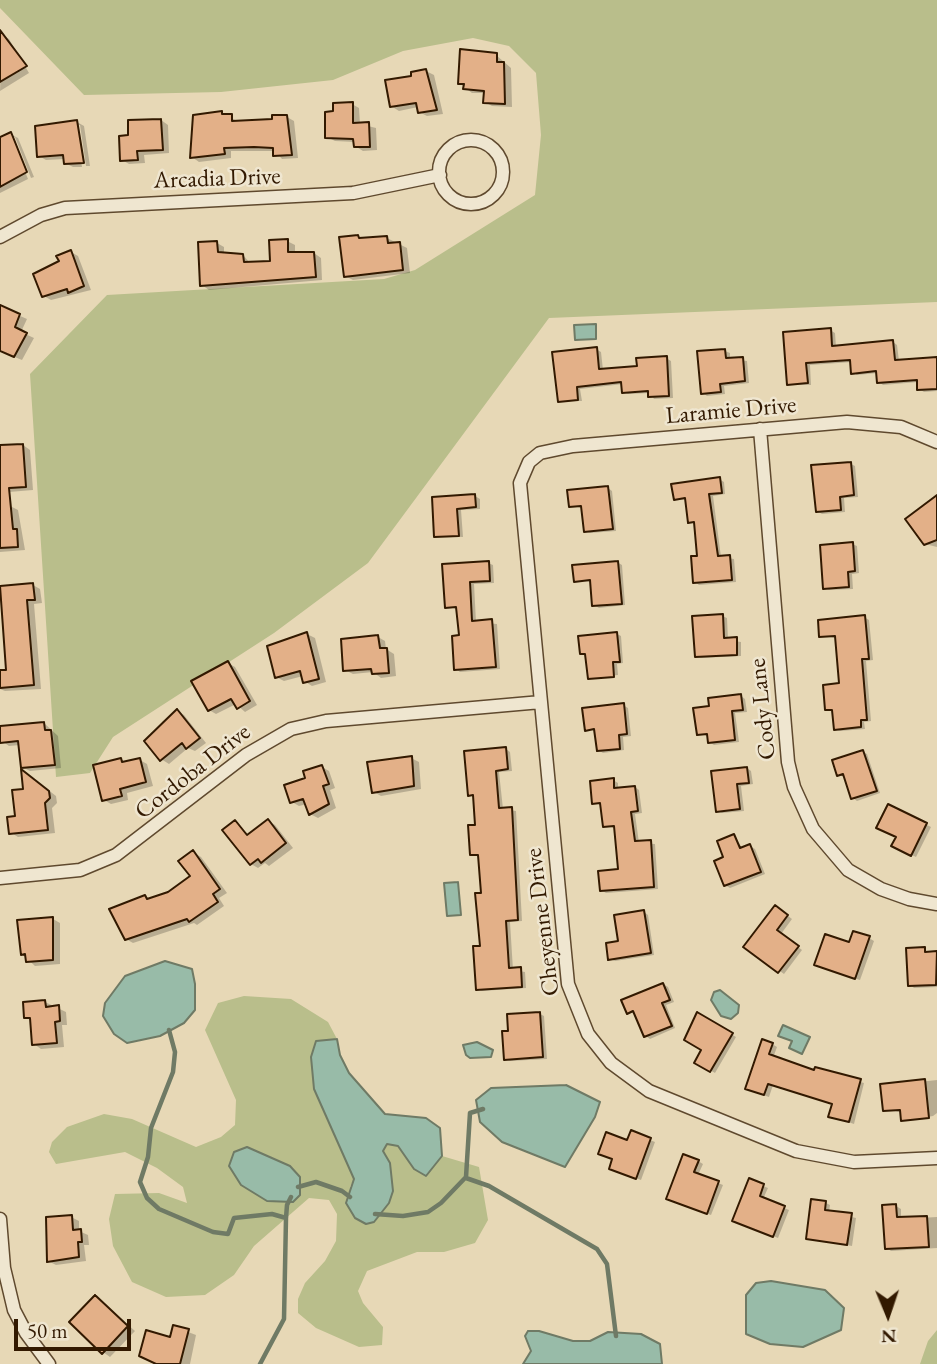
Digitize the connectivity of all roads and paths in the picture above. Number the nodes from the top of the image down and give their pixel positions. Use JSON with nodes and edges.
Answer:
{"nodes":[{"id":1,"x":440,"y":175,"type":"junction"},
{"id":2,"x":0,"y":237,"type":"edge"},
{"id":3,"x":760,"y":429,"type":"junction"},
{"id":4,"x":937,"y":442,"type":"edge"},
{"id":5,"x":529,"y":462,"type":"joint"},
{"id":6,"x":541,"y":702,"type":"junction"},
{"id":7,"x":0,"y":878,"type":"edge"},
{"id":8,"x":937,"y":904,"type":"edge"},
{"id":9,"x":937,"y":1158,"type":"edge"},
{"id":10,"x":0,"y":1219,"type":"edge"},
{"id":11,"x":50,"y":1364,"type":"edge"}],
"edges":[{"from":1,"to":1,"type":"street"},
{"from":1,"to":2,"type":"street","name":"Arcadia Drive"},
{"from":3,"to":4,"type":"street","name":"Laramie Drive"},
{"from":3,"to":5,"type":"street","name":"Laramie Drive"},
{"from":3,"to":8,"type":"street","name":"Cody Lane"},
{"from":5,"to":6,"type":"street","name":"Cheyenne Drive"},
{"from":6,"to":7,"type":"street","name":"Cordoba Drive"},
{"from":6,"to":9,"type":"street","name":"Cheyenne Drive"},
{"from":10,"to":11,"type":"street"}]}
